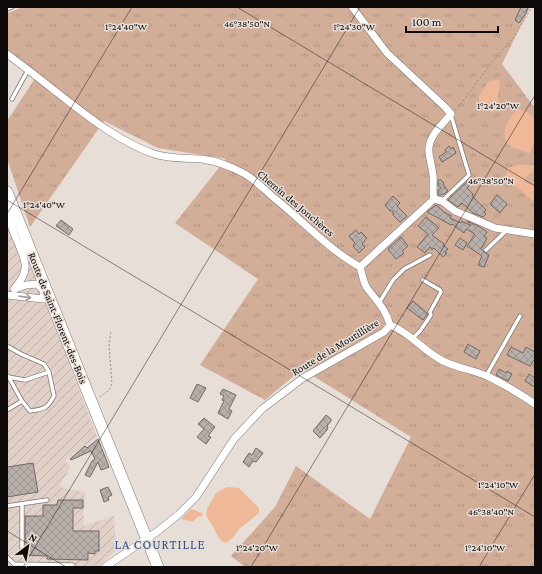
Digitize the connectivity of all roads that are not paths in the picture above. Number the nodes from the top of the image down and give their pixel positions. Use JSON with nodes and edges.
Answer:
{"nodes":[{"id":1,"x":12,"y":7,"type":"edge"},
{"id":2,"x":352,"y":7,"type":"edge"},
{"id":3,"x":7,"y":9,"type":"edge"},
{"id":4,"x":7,"y":54,"type":"edge"},
{"id":5,"x":28,"y":70,"type":"junction"},
{"id":6,"x":12,"y":99,"type":"dead end"},
{"id":7,"x":451,"y":114,"type":"junction"},
{"id":8,"x":7,"y":192,"type":"edge"},
{"id":9,"x":434,"y":199,"type":"junction"},
{"id":10,"x":442,"y":201,"type":"junction"},
{"id":11,"x":7,"y":206,"type":"edge"},
{"id":12,"x":7,"y":212,"type":"edge"},
{"id":13,"x":507,"y":230,"type":"junction"},
{"id":14,"x":535,"y":234,"type":"edge"},
{"id":15,"x":486,"y":250,"type":"dead end"},
{"id":16,"x":430,"y":255,"type":"dead end"},
{"id":17,"x":360,"y":267,"type":"junction"},
{"id":18,"x":38,"y":269,"type":"junction"},
{"id":19,"x":424,"y":280,"type":"dead end"},
{"id":20,"x":10,"y":290,"type":"edge"},
{"id":21,"x":41,"y":291,"type":"junction"},
{"id":22,"x":7,"y":295,"type":"edge"},
{"id":23,"x":379,"y":303,"type":"junction"},
{"id":24,"x":520,"y":316,"type":"dead end"},
{"id":25,"x":390,"y":325,"type":"junction"},
{"id":26,"x":413,"y":338,"type":"junction"},
{"id":27,"x":7,"y":346,"type":"edge"},
{"id":28,"x":71,"y":351,"type":"junction"},
{"id":29,"x":49,"y":372,"type":"junction"},
{"id":30,"x":486,"y":376,"type":"junction"},
{"id":31,"x":7,"y":377,"type":"edge"},
{"id":32,"x":22,"y":401,"type":"junction"},
{"id":33,"x":535,"y":404,"type":"edge"},
{"id":34,"x":7,"y":410,"type":"edge"},
{"id":35,"x":108,"y":445,"type":"junction"},
{"id":36,"x":47,"y":500,"type":"dead end"},
{"id":37,"x":22,"y":504,"type":"junction"},
{"id":38,"x":7,"y":506,"type":"edge"},
{"id":39,"x":146,"y":538,"type":"junction"},
{"id":40,"x":22,"y":551,"type":"dead end"},
{"id":41,"x":7,"y":557,"type":"edge"},
{"id":42,"x":73,"y":565,"type":"dead end"},
{"id":43,"x":105,"y":567,"type":"edge"},
{"id":44,"x":158,"y":567,"type":"edge"}],
"edges":[{"from":1,"to":3,"type":"lane"},
{"from":2,"to":7,"type":"street"},
{"from":4,"to":5,"type":"street","name":"Chemin des Jonchères"},
{"from":5,"to":6,"type":"lane"},
{"from":5,"to":17,"type":"street","name":"Chemin des Jonchères"},
{"from":7,"to":9,"type":"street"},
{"from":7,"to":10,"type":"lane"},
{"from":8,"to":18,"type":"main road","name":"Route de Saint-Florent-des-Bois"},
{"from":9,"to":10,"type":"street"},
{"from":9,"to":17,"type":"street"},
{"from":10,"to":13,"type":"street"},
{"from":11,"to":21,"type":"main road","name":"Route de Saint-Florent-des-Bois"},
{"from":12,"to":20,"type":"street"},
{"from":13,"to":14,"type":"street"},
{"from":13,"to":15,"type":"lane"},
{"from":16,"to":23,"type":"lane"},
{"from":17,"to":23,"type":"street","name":"Route de la Moutillière"},
{"from":18,"to":21,"type":"street"},
{"from":18,"to":28,"type":"main road","name":"Route de Saint-Florent-des-Bois"},
{"from":19,"to":26,"type":"lane"},
{"from":20,"to":21,"type":"street"},
{"from":22,"to":21,"type":"street","one_way":true},
{"from":21,"to":28,"type":"street"},
{"from":21,"to":35,"type":"main road","name":"Route de Saint-Florent-des-Bois"},
{"from":23,"to":25,"type":"street","name":"Route de la Moutillière"},
{"from":24,"to":30,"type":"lane"},
{"from":25,"to":26,"type":"street"},
{"from":25,"to":39,"type":"street","name":"Route de la Moutillière"},
{"from":26,"to":30,"type":"street"},
{"from":27,"to":29,"type":"lane"},
{"from":28,"to":35,"type":"main road","name":"Route de Saint-Florent-des-Bois"},
{"from":29,"to":31,"type":"lane"},
{"from":29,"to":32,"type":"lane"},
{"from":30,"to":33,"type":"street"},
{"from":31,"to":32,"type":"lane"},
{"from":32,"to":34,"type":"lane"},
{"from":35,"to":39,"type":"main road","name":"Route de Saint-Florent-des-Bois"},
{"from":36,"to":37,"type":"lane"},
{"from":37,"to":38,"type":"lane"},
{"from":37,"to":40,"type":"lane"},
{"from":39,"to":43,"type":"street","name":"Route de la Moutillière"},
{"from":39,"to":44,"type":"main road","name":"Route de Saint-Florent-des-Bois"},
{"from":41,"to":42,"type":"lane"}]}
